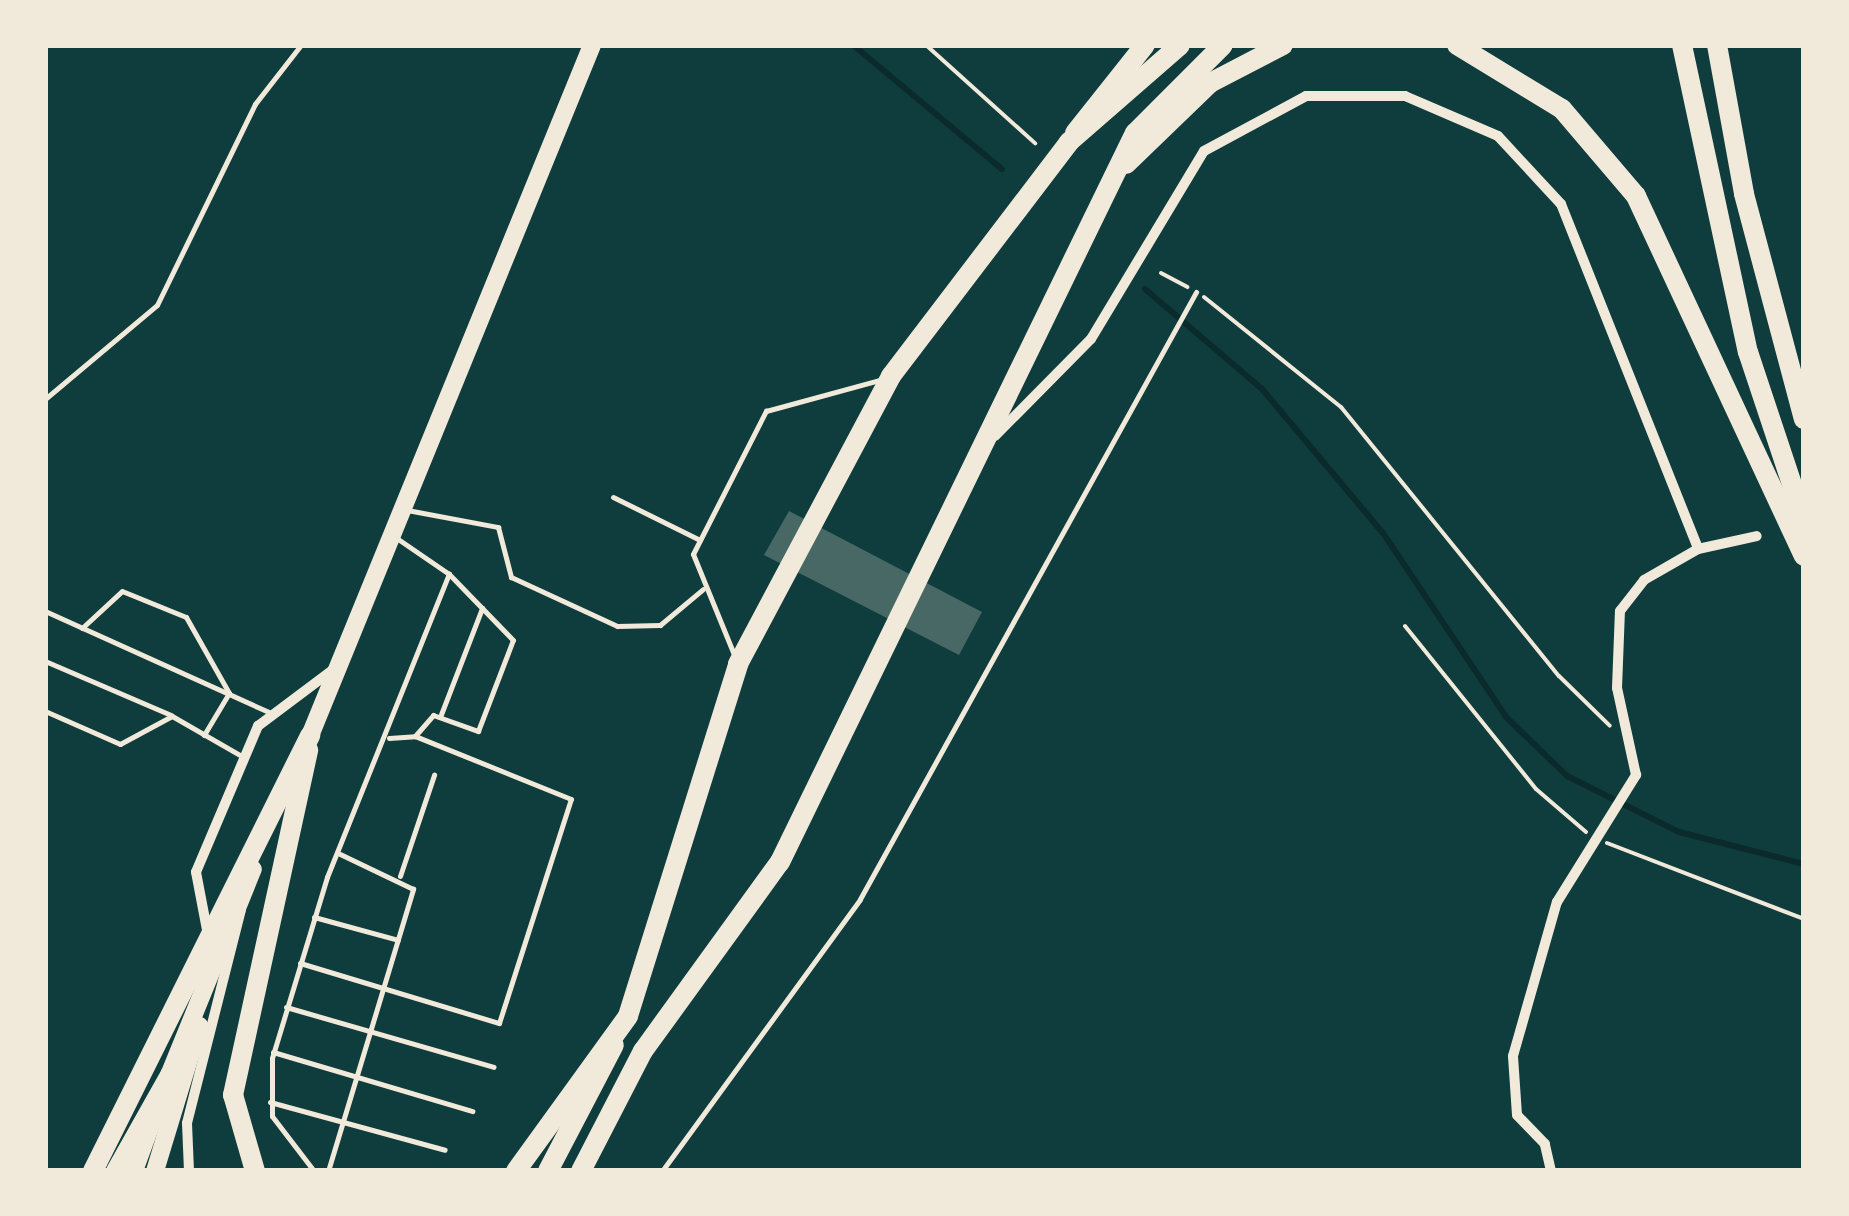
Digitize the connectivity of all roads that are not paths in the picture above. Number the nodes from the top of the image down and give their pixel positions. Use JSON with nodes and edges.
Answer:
{"nodes":[{"id":1,"x":301,"y":45,"type":"edge"},
{"id":2,"x":592,"y":45,"type":"edge"},
{"id":3,"x":1145,"y":45,"type":"edge"},
{"id":4,"x":1180,"y":45,"type":"edge"},
{"id":5,"x":1222,"y":45,"type":"edge"},
{"id":6,"x":1282,"y":45,"type":"edge"},
{"id":7,"x":1457,"y":45,"type":"edge"},
{"id":8,"x":1682,"y":45,"type":"edge"},
{"id":9,"x":1717,"y":45,"type":"edge"},
{"id":10,"x":1069,"y":142,"type":"junction"},
{"id":11,"x":1118,"y":173,"type":"junction"},
{"id":12,"x":1196,"y":292,"type":"road end"},
{"id":13,"x":891,"y":376,"type":"junction"},
{"id":14,"x":45,"y":399,"type":"edge"},
{"id":15,"x":1804,"y":419,"type":"edge"},
{"id":16,"x":988,"y":444,"type":"junction"},
{"id":17,"x":613,"y":497,"type":"dead end"},
{"id":18,"x":404,"y":509,"type":"junction"},
{"id":19,"x":1804,"y":520,"type":"edge"},
{"id":20,"x":393,"y":535,"type":"junction"},
{"id":21,"x":1756,"y":536,"type":"dead end"},
{"id":22,"x":700,"y":540,"type":"junction"},
{"id":23,"x":1698,"y":549,"type":"junction"},
{"id":24,"x":1804,"y":556,"type":"edge"},
{"id":25,"x":449,"y":574,"type":"junction"},
{"id":26,"x":703,"y":589,"type":"junction"},
{"id":27,"x":482,"y":608,"type":"junction"},
{"id":28,"x":45,"y":611,"type":"edge"},
{"id":29,"x":82,"y":628,"type":"junction"},
{"id":30,"x":45,"y":661,"type":"edge"},
{"id":31,"x":738,"y":664,"type":"junction"},
{"id":32,"x":339,"y":665,"type":"junction"},
{"id":33,"x":228,"y":694,"type":"junction"},
{"id":34,"x":45,"y":711,"type":"edge"},
{"id":35,"x":274,"y":714,"type":"junction"},
{"id":36,"x":172,"y":716,"type":"junction"},
{"id":37,"x":440,"y":718,"type":"junction"},
{"id":38,"x":204,"y":735,"type":"junction"},
{"id":39,"x":310,"y":735,"type":"junction"},
{"id":40,"x":415,"y":736,"type":"junction"},
{"id":41,"x":387,"y":738,"type":"junction"},
{"id":42,"x":245,"y":758,"type":"junction"},
{"id":43,"x":434,"y":775,"type":"dead end"},
{"id":44,"x":340,"y":854,"type":"junction"},
{"id":45,"x":400,"y":876,"type":"junction"},
{"id":46,"x":242,"y":896,"type":"junction"},
{"id":47,"x":314,"y":916,"type":"junction"},
{"id":48,"x":207,"y":931,"type":"junction"},
{"id":49,"x":398,"y":940,"type":"junction"},
{"id":50,"x":299,"y":963,"type":"junction"},
{"id":51,"x":211,"y":972,"type":"junction"},
{"id":52,"x":384,"y":986,"type":"junction"},
{"id":53,"x":286,"y":1006,"type":"junction"},
{"id":54,"x":628,"y":1016,"type":"junction"},
{"id":55,"x":370,"y":1031,"type":"junction"},
{"id":56,"x":273,"y":1052,"type":"junction"},
{"id":57,"x":494,"y":1067,"type":"dead end"},
{"id":58,"x":170,"y":1073,"type":"junction"},
{"id":59,"x":356,"y":1076,"type":"junction"},
{"id":60,"x":270,"y":1102,"type":"junction"},
{"id":61,"x":472,"y":1111,"type":"dead end"},
{"id":62,"x":343,"y":1122,"type":"junction"},
{"id":63,"x":445,"y":1150,"type":"dead end"},
{"id":64,"x":93,"y":1171,"type":"edge"},
{"id":65,"x":115,"y":1171,"type":"edge"},
{"id":66,"x":134,"y":1171,"type":"edge"},
{"id":67,"x":156,"y":1171,"type":"edge"},
{"id":68,"x":189,"y":1171,"type":"edge"},
{"id":69,"x":255,"y":1171,"type":"edge"},
{"id":70,"x":314,"y":1171,"type":"edge"},
{"id":71,"x":328,"y":1171,"type":"edge"},
{"id":72,"x":516,"y":1171,"type":"edge"},
{"id":73,"x":548,"y":1171,"type":"edge"},
{"id":74,"x":581,"y":1171,"type":"edge"},
{"id":75,"x":662,"y":1171,"type":"edge"},
{"id":76,"x":1551,"y":1171,"type":"edge"}],
"edges":[{"from":1,"to":14,"type":"lane"},
{"from":2,"to":18,"type":"main road"},
{"from":3,"to":10,"type":"highway"},
{"from":4,"to":10,"type":"highway"},
{"from":5,"to":11,"type":"highway"},
{"from":6,"to":11,"type":"highway"},
{"from":7,"to":24,"type":"highway"},
{"from":8,"to":19,"type":"highway"},
{"from":9,"to":15,"type":"highway"},
{"from":10,"to":13,"type":"highway"},
{"from":11,"to":16,"type":"highway"},
{"from":12,"to":75,"type":"lane"},
{"from":13,"to":22,"type":"lane"},
{"from":13,"to":31,"type":"highway"},
{"from":16,"to":23,"type":"street"},
{"from":16,"to":74,"type":"highway"},
{"from":17,"to":22,"type":"lane"},
{"from":18,"to":20,"type":"main road"},
{"from":18,"to":26,"type":"lane"},
{"from":20,"to":25,"type":"lane"},
{"from":20,"to":32,"type":"main road"},
{"from":21,"to":23,"type":"street"},
{"from":22,"to":26,"type":"lane"},
{"from":23,"to":76,"type":"street"},
{"from":25,"to":27,"type":"lane"},
{"from":25,"to":41,"type":"lane"},
{"from":26,"to":31,"type":"lane"},
{"from":27,"to":37,"type":"lane"},
{"from":27,"to":37,"type":"lane"},
{"from":28,"to":29,"type":"lane"},
{"from":29,"to":33,"type":"lane"},
{"from":29,"to":33,"type":"lane"},
{"from":30,"to":36,"type":"lane"},
{"from":31,"to":54,"type":"highway"},
{"from":32,"to":35,"type":"street"},
{"from":32,"to":39,"type":"main road"},
{"from":33,"to":35,"type":"lane"},
{"from":33,"to":38,"type":"lane"},
{"from":34,"to":36,"type":"lane"},
{"from":35,"to":42,"type":"street"},
{"from":36,"to":38,"type":"lane"},
{"from":37,"to":40,"type":"lane"},
{"from":38,"to":42,"type":"lane"},
{"from":39,"to":46,"type":"main road"},
{"from":39,"to":48,"type":"highway"},
{"from":39,"to":69,"type":"highway"},
{"from":40,"to":41,"type":"lane"},
{"from":40,"to":52,"type":"lane"},
{"from":41,"to":44,"type":"lane"},
{"from":42,"to":48,"type":"street"},
{"from":43,"to":45,"type":"lane"},
{"from":44,"to":45,"type":"lane"},
{"from":44,"to":47,"type":"lane"},
{"from":45,"to":49,"type":"lane"},
{"from":46,"to":51,"type":"main road"},
{"from":46,"to":68,"type":"street"},
{"from":47,"to":49,"type":"lane"},
{"from":47,"to":50,"type":"lane"},
{"from":48,"to":51,"type":"street"},
{"from":48,"to":64,"type":"highway"},
{"from":49,"to":52,"type":"lane"},
{"from":50,"to":52,"type":"lane"},
{"from":50,"to":53,"type":"lane"},
{"from":51,"to":58,"type":"main road"},
{"from":51,"to":67,"type":"main road"},
{"from":52,"to":55,"type":"lane"},
{"from":53,"to":55,"type":"lane"},
{"from":53,"to":56,"type":"lane"},
{"from":54,"to":72,"type":"highway"},
{"from":54,"to":73,"type":"highway"},
{"from":55,"to":57,"type":"lane"},
{"from":55,"to":59,"type":"lane"},
{"from":56,"to":59,"type":"lane"},
{"from":56,"to":60,"type":"lane"},
{"from":58,"to":65,"type":"main road"},
{"from":58,"to":66,"type":"main road"},
{"from":59,"to":61,"type":"lane"},
{"from":59,"to":62,"type":"lane"},
{"from":60,"to":62,"type":"lane"},
{"from":60,"to":70,"type":"lane"},
{"from":62,"to":63,"type":"lane"},
{"from":62,"to":71,"type":"lane"}]}
